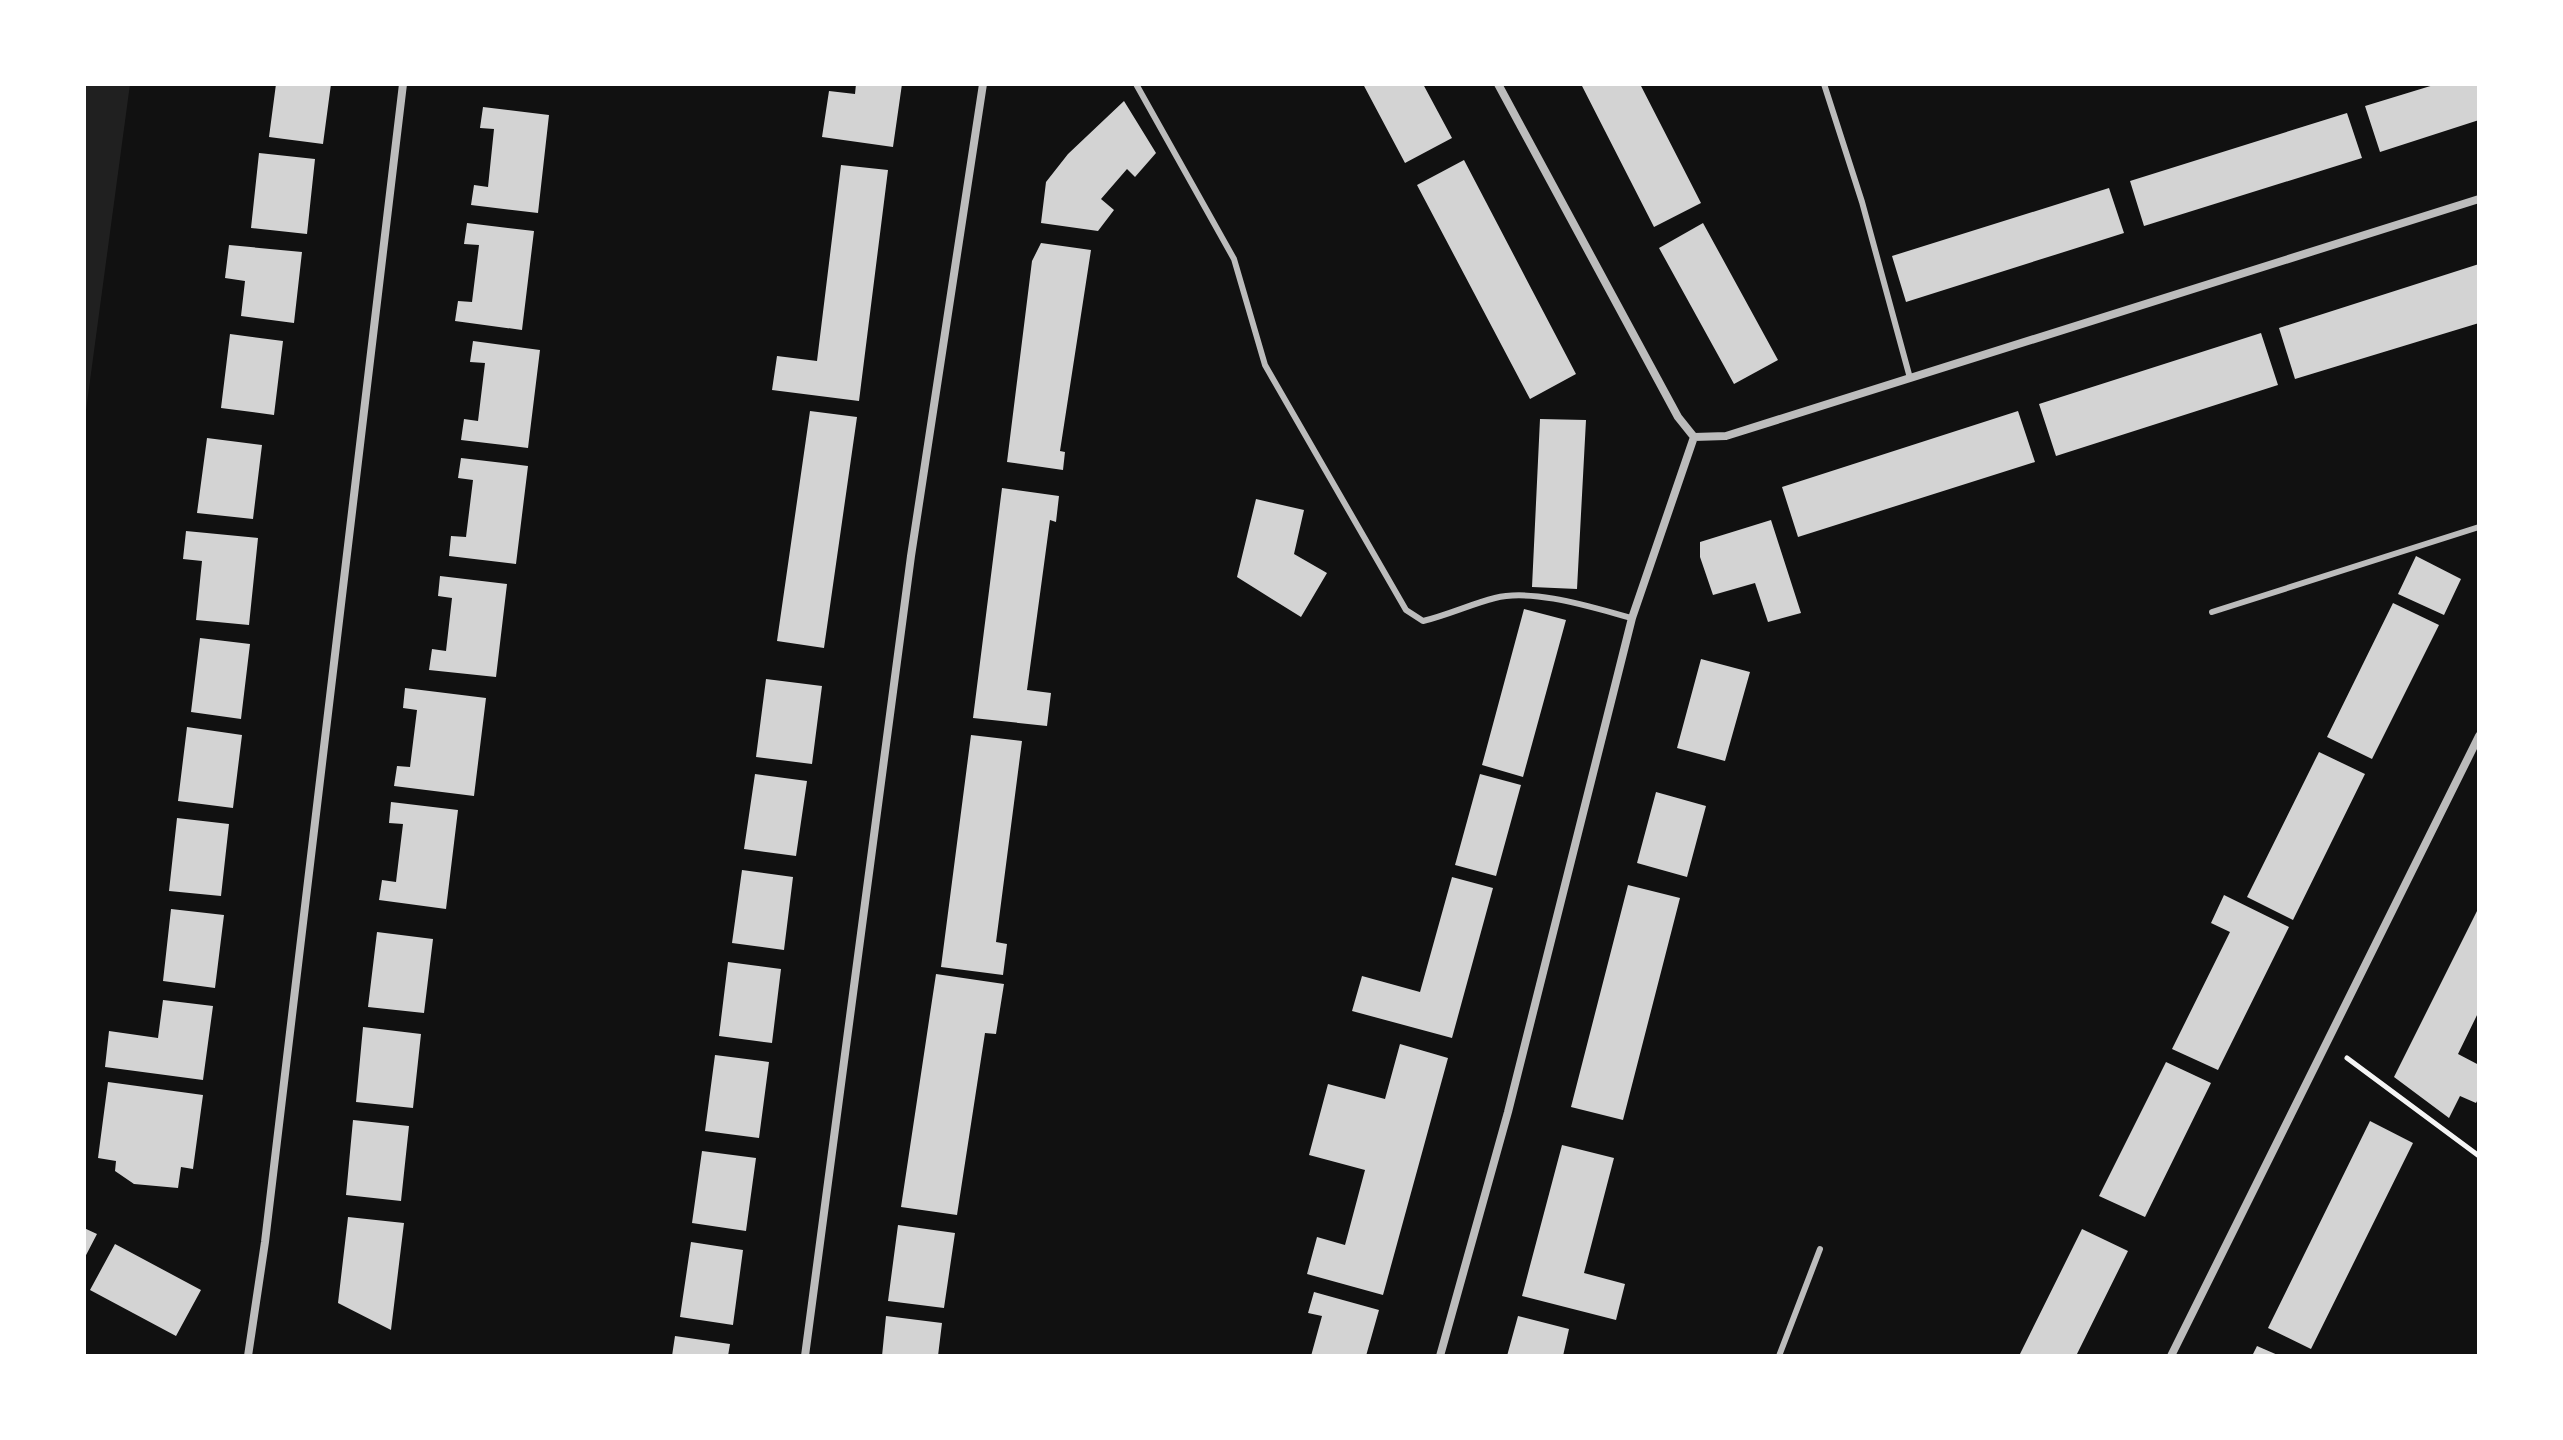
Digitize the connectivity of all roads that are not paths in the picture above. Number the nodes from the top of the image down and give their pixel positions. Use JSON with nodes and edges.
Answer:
{"nodes":[{"id":1,"x":403,"y":84,"type":"edge"},
{"id":2,"x":983,"y":84,"type":"edge"},
{"id":3,"x":1136,"y":84,"type":"edge"},
{"id":4,"x":1498,"y":84,"type":"edge"},
{"id":5,"x":1824,"y":84,"type":"edge"},
{"id":6,"x":2479,"y":199,"type":"edge"},
{"id":7,"x":1910,"y":378,"type":"junction"},
{"id":8,"x":1694,"y":437,"type":"junction"},
{"id":9,"x":2479,"y":527,"type":"edge"},
{"id":10,"x":2212,"y":612,"type":"dead end"},
{"id":11,"x":1632,"y":618,"type":"junction"},
{"id":12,"x":2479,"y":736,"type":"edge"},
{"id":13,"x":1820,"y":1249,"type":"dead end"},
{"id":14,"x":248,"y":1356,"type":"edge"},
{"id":15,"x":805,"y":1356,"type":"edge"},
{"id":16,"x":1440,"y":1356,"type":"edge"},
{"id":17,"x":1779,"y":1356,"type":"edge"},
{"id":18,"x":2171,"y":1356,"type":"edge"}],
"edges":[{"from":1,"to":14,"type":"street"},
{"from":2,"to":15,"type":"street"},
{"from":3,"to":11,"type":"lane"},
{"from":4,"to":8,"type":"street"},
{"from":5,"to":7,"type":"lane"},
{"from":6,"to":7,"type":"street"},
{"from":7,"to":8,"type":"street"},
{"from":8,"to":11,"type":"street"},
{"from":9,"to":10,"type":"lane"},
{"from":11,"to":16,"type":"street"},
{"from":12,"to":18,"type":"street"},
{"from":13,"to":17,"type":"lane"}]}
